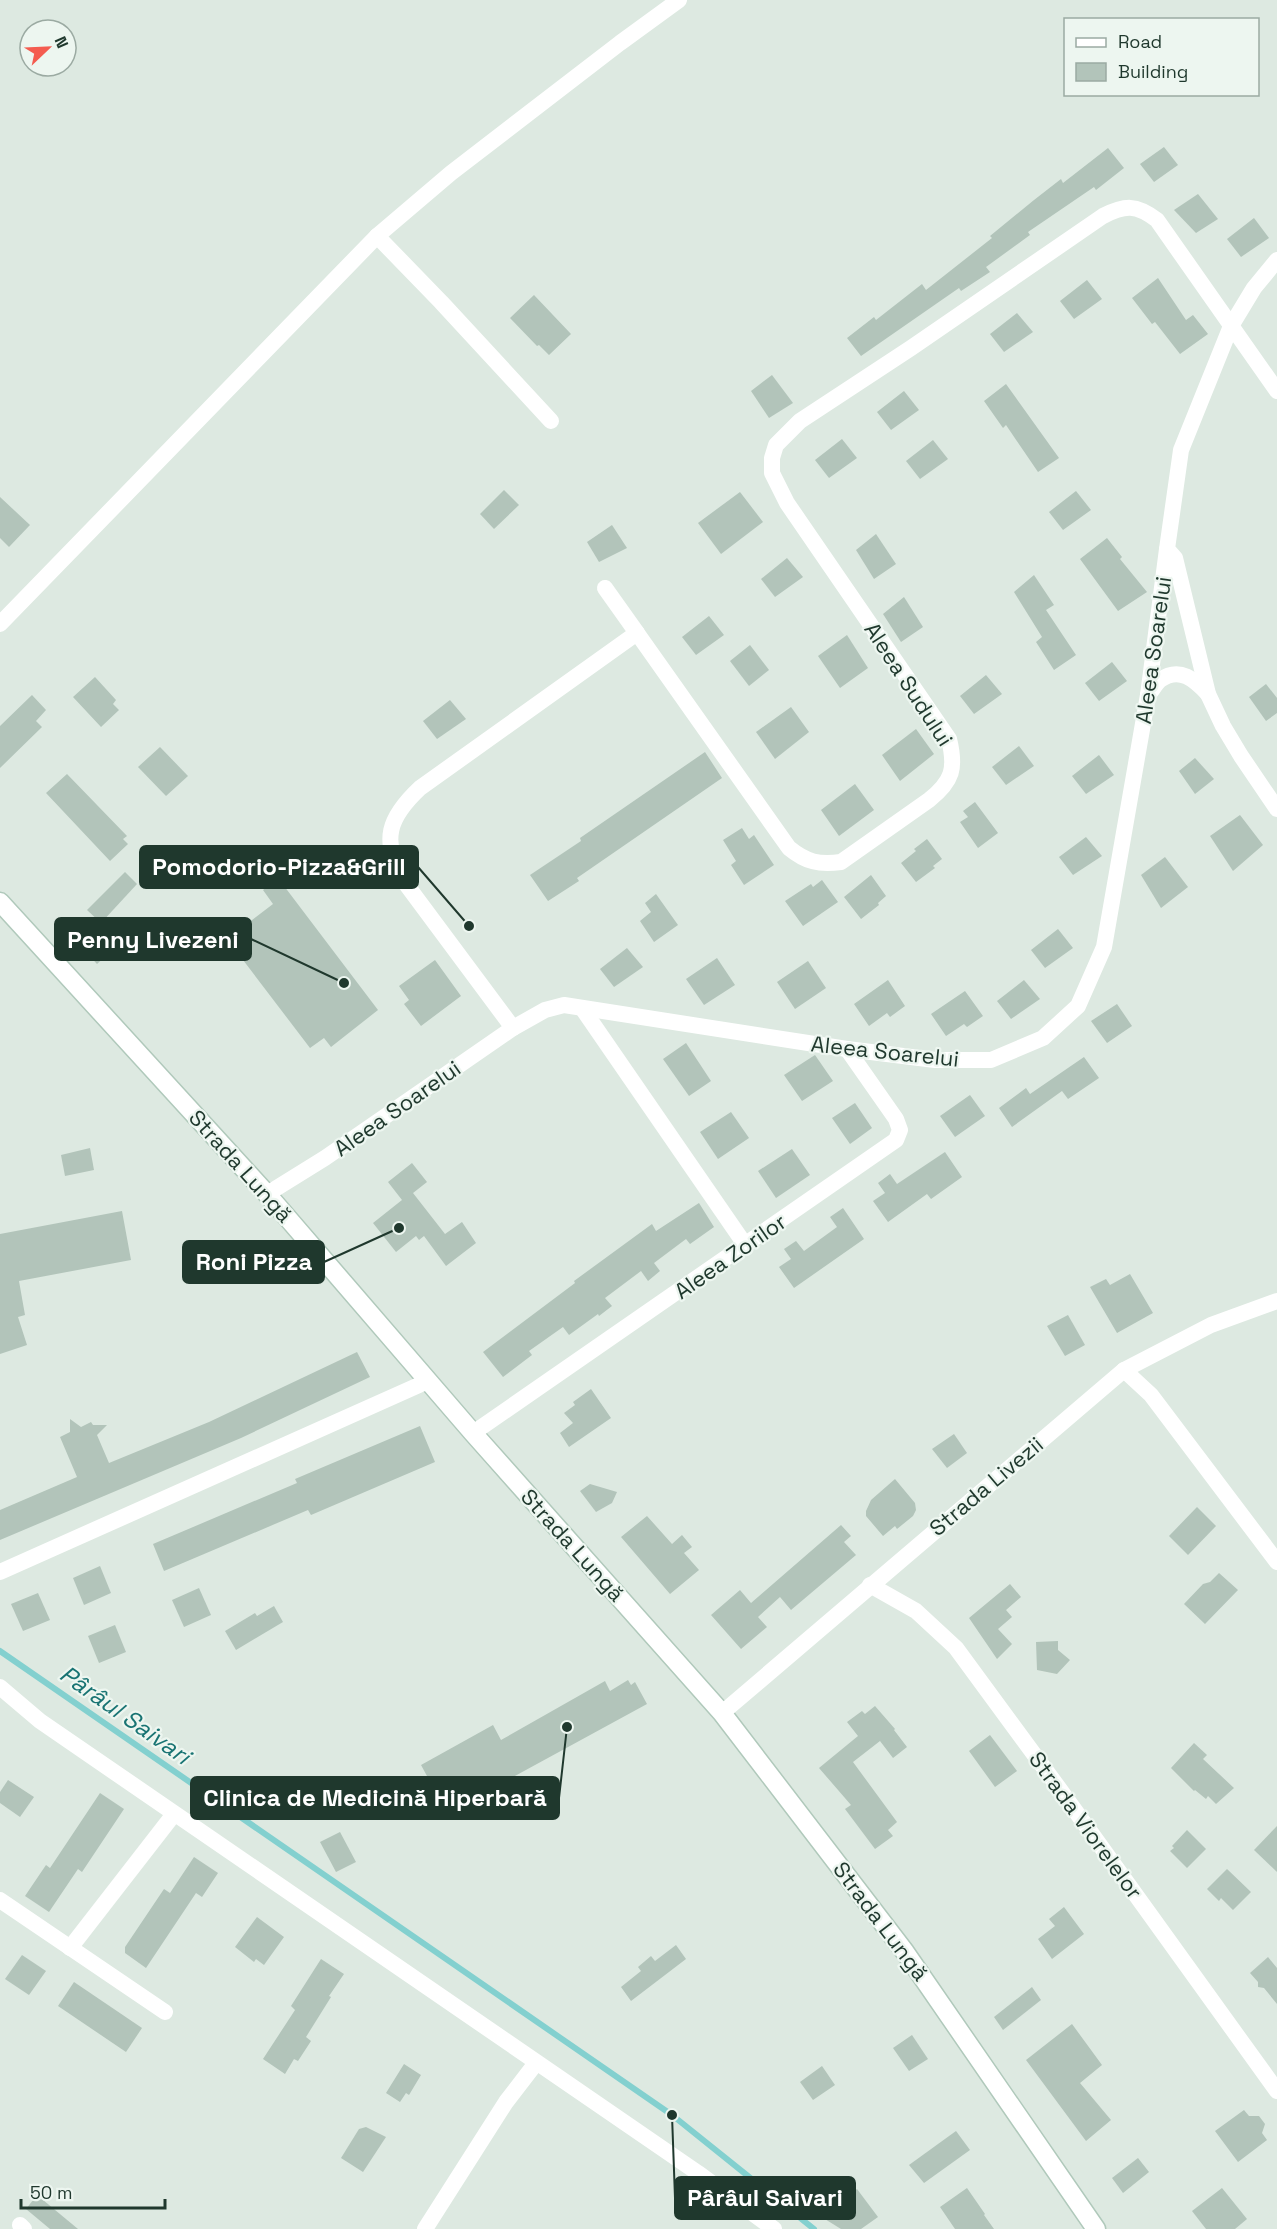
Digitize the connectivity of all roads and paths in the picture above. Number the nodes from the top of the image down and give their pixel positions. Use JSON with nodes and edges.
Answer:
{"nodes":[{"id":1,"x":678,"y":0,"type":"edge"},
{"id":2,"x":377,"y":236,"type":"junction"},
{"id":3,"x":1277,"y":260,"type":"edge"},
{"id":4,"x":1231,"y":326,"type":"junction"},
{"id":5,"x":1277,"y":391,"type":"edge"},
{"id":6,"x":551,"y":421,"type":"dead end"},
{"id":7,"x":1167,"y":549,"type":"junction"},
{"id":8,"x":605,"y":588,"type":"dead end"},
{"id":9,"x":0,"y":624,"type":"edge"},
{"id":10,"x":637,"y":633,"type":"junction"},
{"id":11,"x":1208,"y":694,"type":"junction"},
{"id":12,"x":1148,"y":695,"type":"junction"},
{"id":13,"x":1277,"y":809,"type":"edge"},
{"id":14,"x":0,"y":902,"type":"edge"},
{"id":15,"x":582,"y":1008,"type":"junction"},
{"id":16,"x":513,"y":1028,"type":"junction"},
{"id":17,"x":847,"y":1049,"type":"junction"},
{"id":18,"x":267,"y":1194,"type":"junction"},
{"id":19,"x":746,"y":1246,"type":"junction"},
{"id":20,"x":1277,"y":1301,"type":"edge"},
{"id":21,"x":1124,"y":1370,"type":"junction"},
{"id":22,"x":428,"y":1381,"type":"junction"},
{"id":23,"x":473,"y":1433,"type":"junction"},
{"id":24,"x":1277,"y":1562,"type":"edge"},
{"id":25,"x":0,"y":1572,"type":"edge"},
{"id":26,"x":870,"y":1585,"type":"junction"},
{"id":27,"x":0,"y":1687,"type":"edge"},
{"id":28,"x":722,"y":1713,"type":"junction"},
{"id":29,"x":174,"y":1814,"type":"junction"},
{"id":30,"x":0,"y":1900,"type":"edge"},
{"id":31,"x":69,"y":1948,"type":"junction"},
{"id":32,"x":165,"y":2012,"type":"dead end"},
{"id":33,"x":536,"y":2064,"type":"junction"},
{"id":34,"x":1277,"y":2091,"type":"edge"},
{"id":35,"x":425,"y":2229,"type":"edge"},
{"id":36,"x":774,"y":2229,"type":"edge"},
{"id":37,"x":1096,"y":2229,"type":"edge"}],
"edges":[{"from":1,"to":2,"type":"street"},
{"from":2,"to":6,"type":"street"},
{"from":2,"to":9,"type":"street"},
{"from":3,"to":4,"type":"street","name":"Aleea Soarelui"},
{"from":4,"to":5,"type":"street","name":"Aleea Sudului"},
{"from":4,"to":7,"type":"street","name":"Aleea Soarelui"},
{"from":4,"to":10,"type":"street","name":"Aleea Sudului"},
{"from":7,"to":11,"type":"street","name":"Aleea Soarelui"},
{"from":7,"to":12,"type":"street","name":"Aleea Soarelui"},
{"from":8,"to":10,"type":"street","name":"Aleea Sudului"},
{"from":10,"to":16,"type":"street"},
{"from":11,"to":12,"type":"street"},
{"from":11,"to":13,"type":"street","name":"Aleea Soarelui"},
{"from":12,"to":17,"type":"street","name":"Aleea Soarelui"},
{"from":14,"to":18,"type":"main road","name":"Strada Lungă"},
{"from":15,"to":16,"type":"street","name":"Aleea Soarelui"},
{"from":15,"to":17,"type":"street","name":"Aleea Soarelui"},
{"from":15,"to":19,"type":"street"},
{"from":16,"to":18,"type":"street","name":"Aleea Soarelui"},
{"from":17,"to":19,"type":"street","name":"Aleea Zorilor"},
{"from":18,"to":22,"type":"main road","name":"Strada Lungă"},
{"from":19,"to":23,"type":"street","name":"Aleea Zorilor"},
{"from":20,"to":21,"type":"street","name":"Strada Livezii"},
{"from":21,"to":24,"type":"street"},
{"from":21,"to":26,"type":"street","name":"Strada Livezii"},
{"from":22,"to":23,"type":"main road","name":"Strada Lungă"},
{"from":22,"to":25,"type":"street"},
{"from":23,"to":28,"type":"main road","name":"Strada Lungă"},
{"from":26,"to":28,"type":"street","name":"Strada Livezii"},
{"from":26,"to":34,"type":"street","name":"Strada Viorelelor"},
{"from":27,"to":29,"type":"street"},
{"from":28,"to":37,"type":"main road","name":"Strada Lungă"},
{"from":29,"to":31,"type":"street"},
{"from":29,"to":33,"type":"street"},
{"from":30,"to":31,"type":"street"},
{"from":31,"to":32,"type":"street"},
{"from":33,"to":35,"type":"street"},
{"from":33,"to":36,"type":"street"}]}
